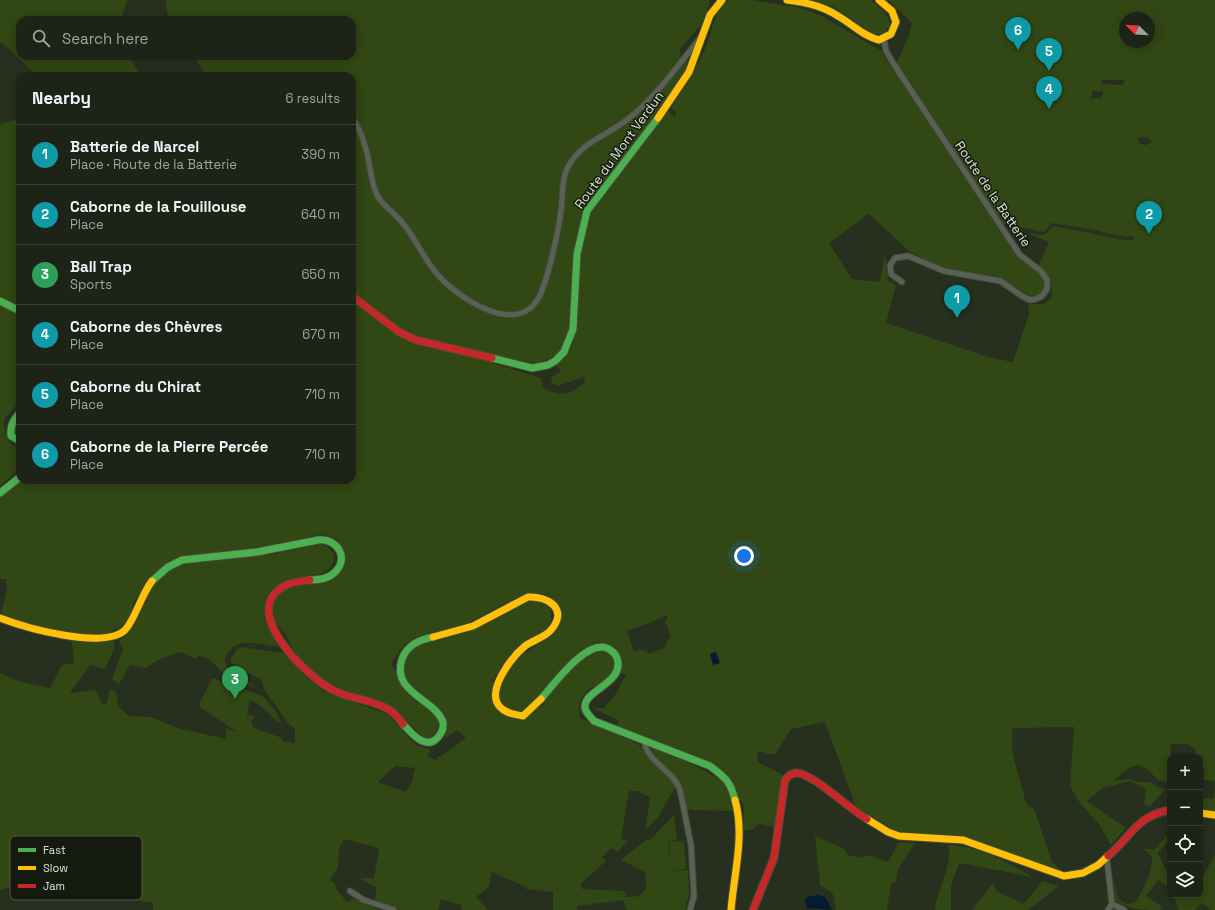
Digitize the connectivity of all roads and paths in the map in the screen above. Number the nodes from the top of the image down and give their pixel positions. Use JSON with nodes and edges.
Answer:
{"nodes":[{"id":1,"x":722,"y":0,"type":"edge"},
{"id":2,"x":787,"y":0,"type":"edge"},
{"id":3,"x":879,"y":0,"type":"edge"},
{"id":4,"x":701,"y":36,"type":"junction"},
{"id":5,"x":884,"y":40,"type":"junction"},
{"id":6,"x":356,"y":125,"type":"edge"},
{"id":7,"x":902,"y":282,"type":"dead end"},
{"id":8,"x":356,"y":299,"type":"edge"},
{"id":9,"x":0,"y":301,"type":"edge"},
{"id":10,"x":16,"y":309,"type":"edge"},
{"id":11,"x":16,"y":417,"type":"edge"},
{"id":12,"x":16,"y":439,"type":"edge"},
{"id":13,"x":16,"y":480,"type":"edge"},
{"id":14,"x":0,"y":493,"type":"edge"},
{"id":15,"x":0,"y":618,"type":"edge"},
{"id":16,"x":644,"y":742,"type":"junction"},
{"id":17,"x":1167,"y":810,"type":"edge"},
{"id":18,"x":1203,"y":813,"type":"edge"},
{"id":19,"x":1215,"y":815,"type":"edge"},
{"id":20,"x":1107,"y":860,"type":"junction"},
{"id":21,"x":350,"y":891,"type":"dead end"},
{"id":22,"x":1112,"y":904,"type":"junction"},
{"id":23,"x":394,"y":910,"type":"edge"},
{"id":24,"x":690,"y":910,"type":"edge"},
{"id":25,"x":731,"y":910,"type":"edge"},
{"id":26,"x":753,"y":910,"type":"edge"},
{"id":27,"x":1108,"y":910,"type":"edge"},
{"id":28,"x":1124,"y":910,"type":"edge"}],
"edges":[{"from":1,"to":4,"type":"street","name":"Route du Mont Verdun"},
{"from":2,"to":5,"type":"street"},
{"from":3,"to":5,"type":"street"},
{"from":4,"to":6,"type":"street"},
{"from":4,"to":8,"type":"street","name":"Route du Mont Verdun"},
{"from":5,"to":7,"type":"street","name":"Route de la Batterie"},
{"from":9,"to":10,"type":"street"},
{"from":11,"to":12,"type":"street"},
{"from":13,"to":14,"type":"street"},
{"from":15,"to":16,"type":"street"},
{"from":16,"to":24,"type":"street"},
{"from":16,"to":25,"type":"street"},
{"from":17,"to":20,"type":"street"},
{"from":18,"to":19,"type":"street"},
{"from":20,"to":22,"type":"street"},
{"from":20,"to":26,"type":"street"},
{"from":21,"to":23,"type":"street"},
{"from":22,"to":27,"type":"street"},
{"from":22,"to":28,"type":"street"}]}
